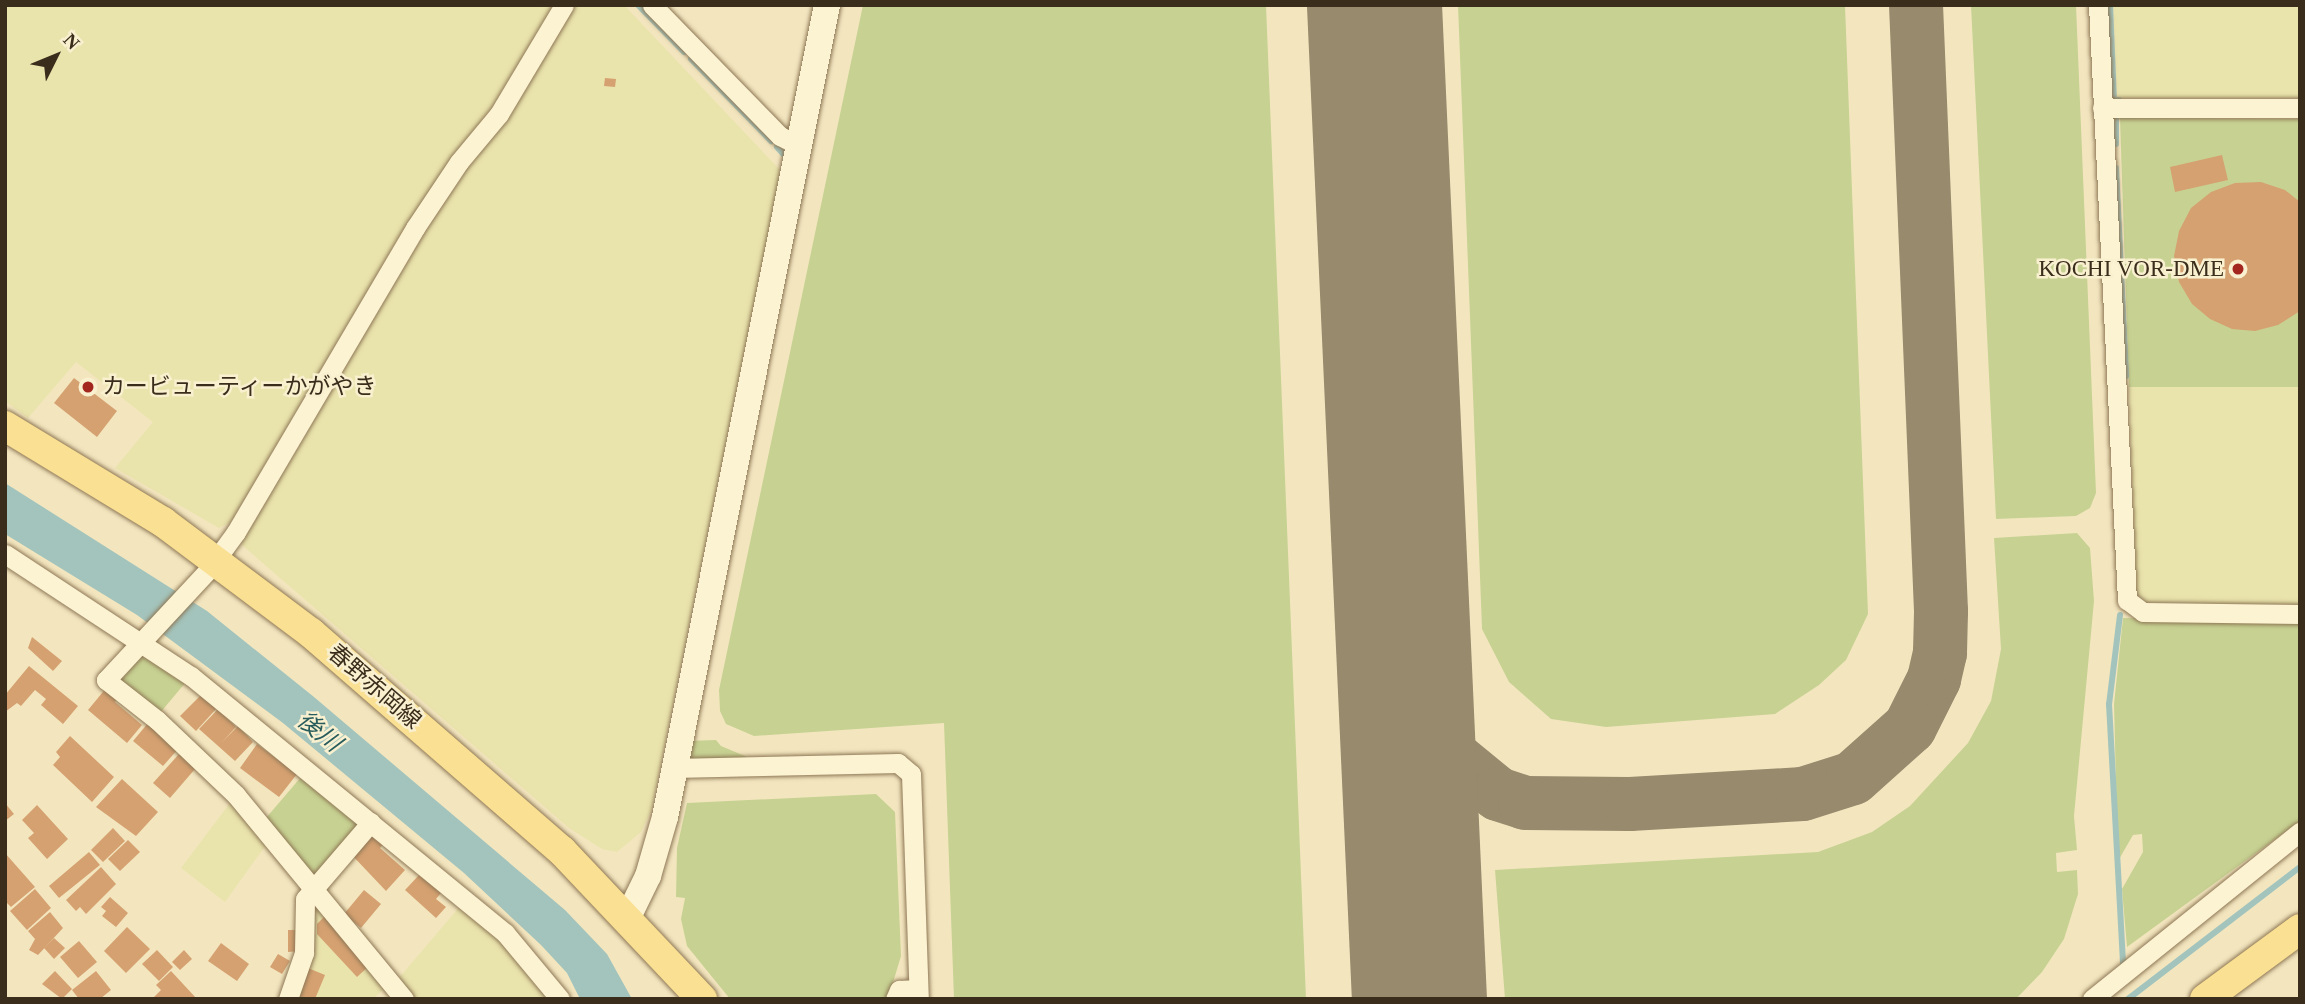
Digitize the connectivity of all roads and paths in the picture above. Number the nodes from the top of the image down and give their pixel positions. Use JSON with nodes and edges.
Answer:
{"nodes":[{"id":1,"x":564,"y":5,"type":"edge"},
{"id":2,"x":652,"y":5,"type":"edge"},
{"id":3,"x":827,"y":5,"type":"edge"},
{"id":4,"x":2098,"y":5,"type":"edge"},
{"id":5,"x":2102,"y":108,"type":"junction"},
{"id":6,"x":2300,"y":108,"type":"edge"},
{"id":7,"x":798,"y":145,"type":"junction"},
{"id":8,"x":5,"y":426,"type":"edge"},
{"id":9,"x":5,"y":554,"type":"edge"},
{"id":10,"x":216,"y":559,"type":"junction"},
{"id":11,"x":2300,"y":614,"type":"edge"},
{"id":12,"x":139,"y":645,"type":"junction"},
{"id":13,"x":673,"y":768,"type":"junction"},
{"id":14,"x":371,"y":822,"type":"junction"},
{"id":15,"x":2300,"y":832,"type":"edge"},
{"id":16,"x":311,"y":886,"type":"junction"},
{"id":17,"x":628,"y":917,"type":"junction"},
{"id":18,"x":2300,"y":929,"type":"edge"},
{"id":19,"x":919,"y":994,"type":"edge"},
{"id":20,"x":288,"y":999,"type":"edge"},
{"id":21,"x":404,"y":999,"type":"edge"},
{"id":22,"x":560,"y":999,"type":"edge"},
{"id":23,"x":702,"y":999,"type":"edge"},
{"id":24,"x":895,"y":999,"type":"edge"},
{"id":25,"x":2092,"y":999,"type":"edge"},
{"id":26,"x":2205,"y":999,"type":"edge"}],
"edges":[{"from":1,"to":10,"type":"street"},
{"from":2,"to":7,"type":"street"},
{"from":3,"to":7,"type":"street"},
{"from":4,"to":5,"type":"street"},
{"from":5,"to":6,"type":"street"},
{"from":5,"to":11,"type":"street"},
{"from":7,"to":13,"type":"street"},
{"from":8,"to":10,"type":"main road","name":"春野赤岡線"},
{"from":9,"to":12,"type":"street"},
{"from":10,"to":12,"type":"street"},
{"from":10,"to":17,"type":"main road","name":"春野赤岡線"},
{"from":12,"to":14,"type":"street"},
{"from":12,"to":16,"type":"street"},
{"from":13,"to":17,"type":"street"},
{"from":13,"to":19,"type":"street"},
{"from":14,"to":16,"type":"street"},
{"from":14,"to":22,"type":"street"},
{"from":15,"to":25,"type":"street"},
{"from":16,"to":20,"type":"street"},
{"from":16,"to":21,"type":"street"},
{"from":17,"to":23,"type":"main road","name":"春野赤岡線"},
{"from":18,"to":26,"type":"main road"},
{"from":19,"to":24,"type":"street"}]}
